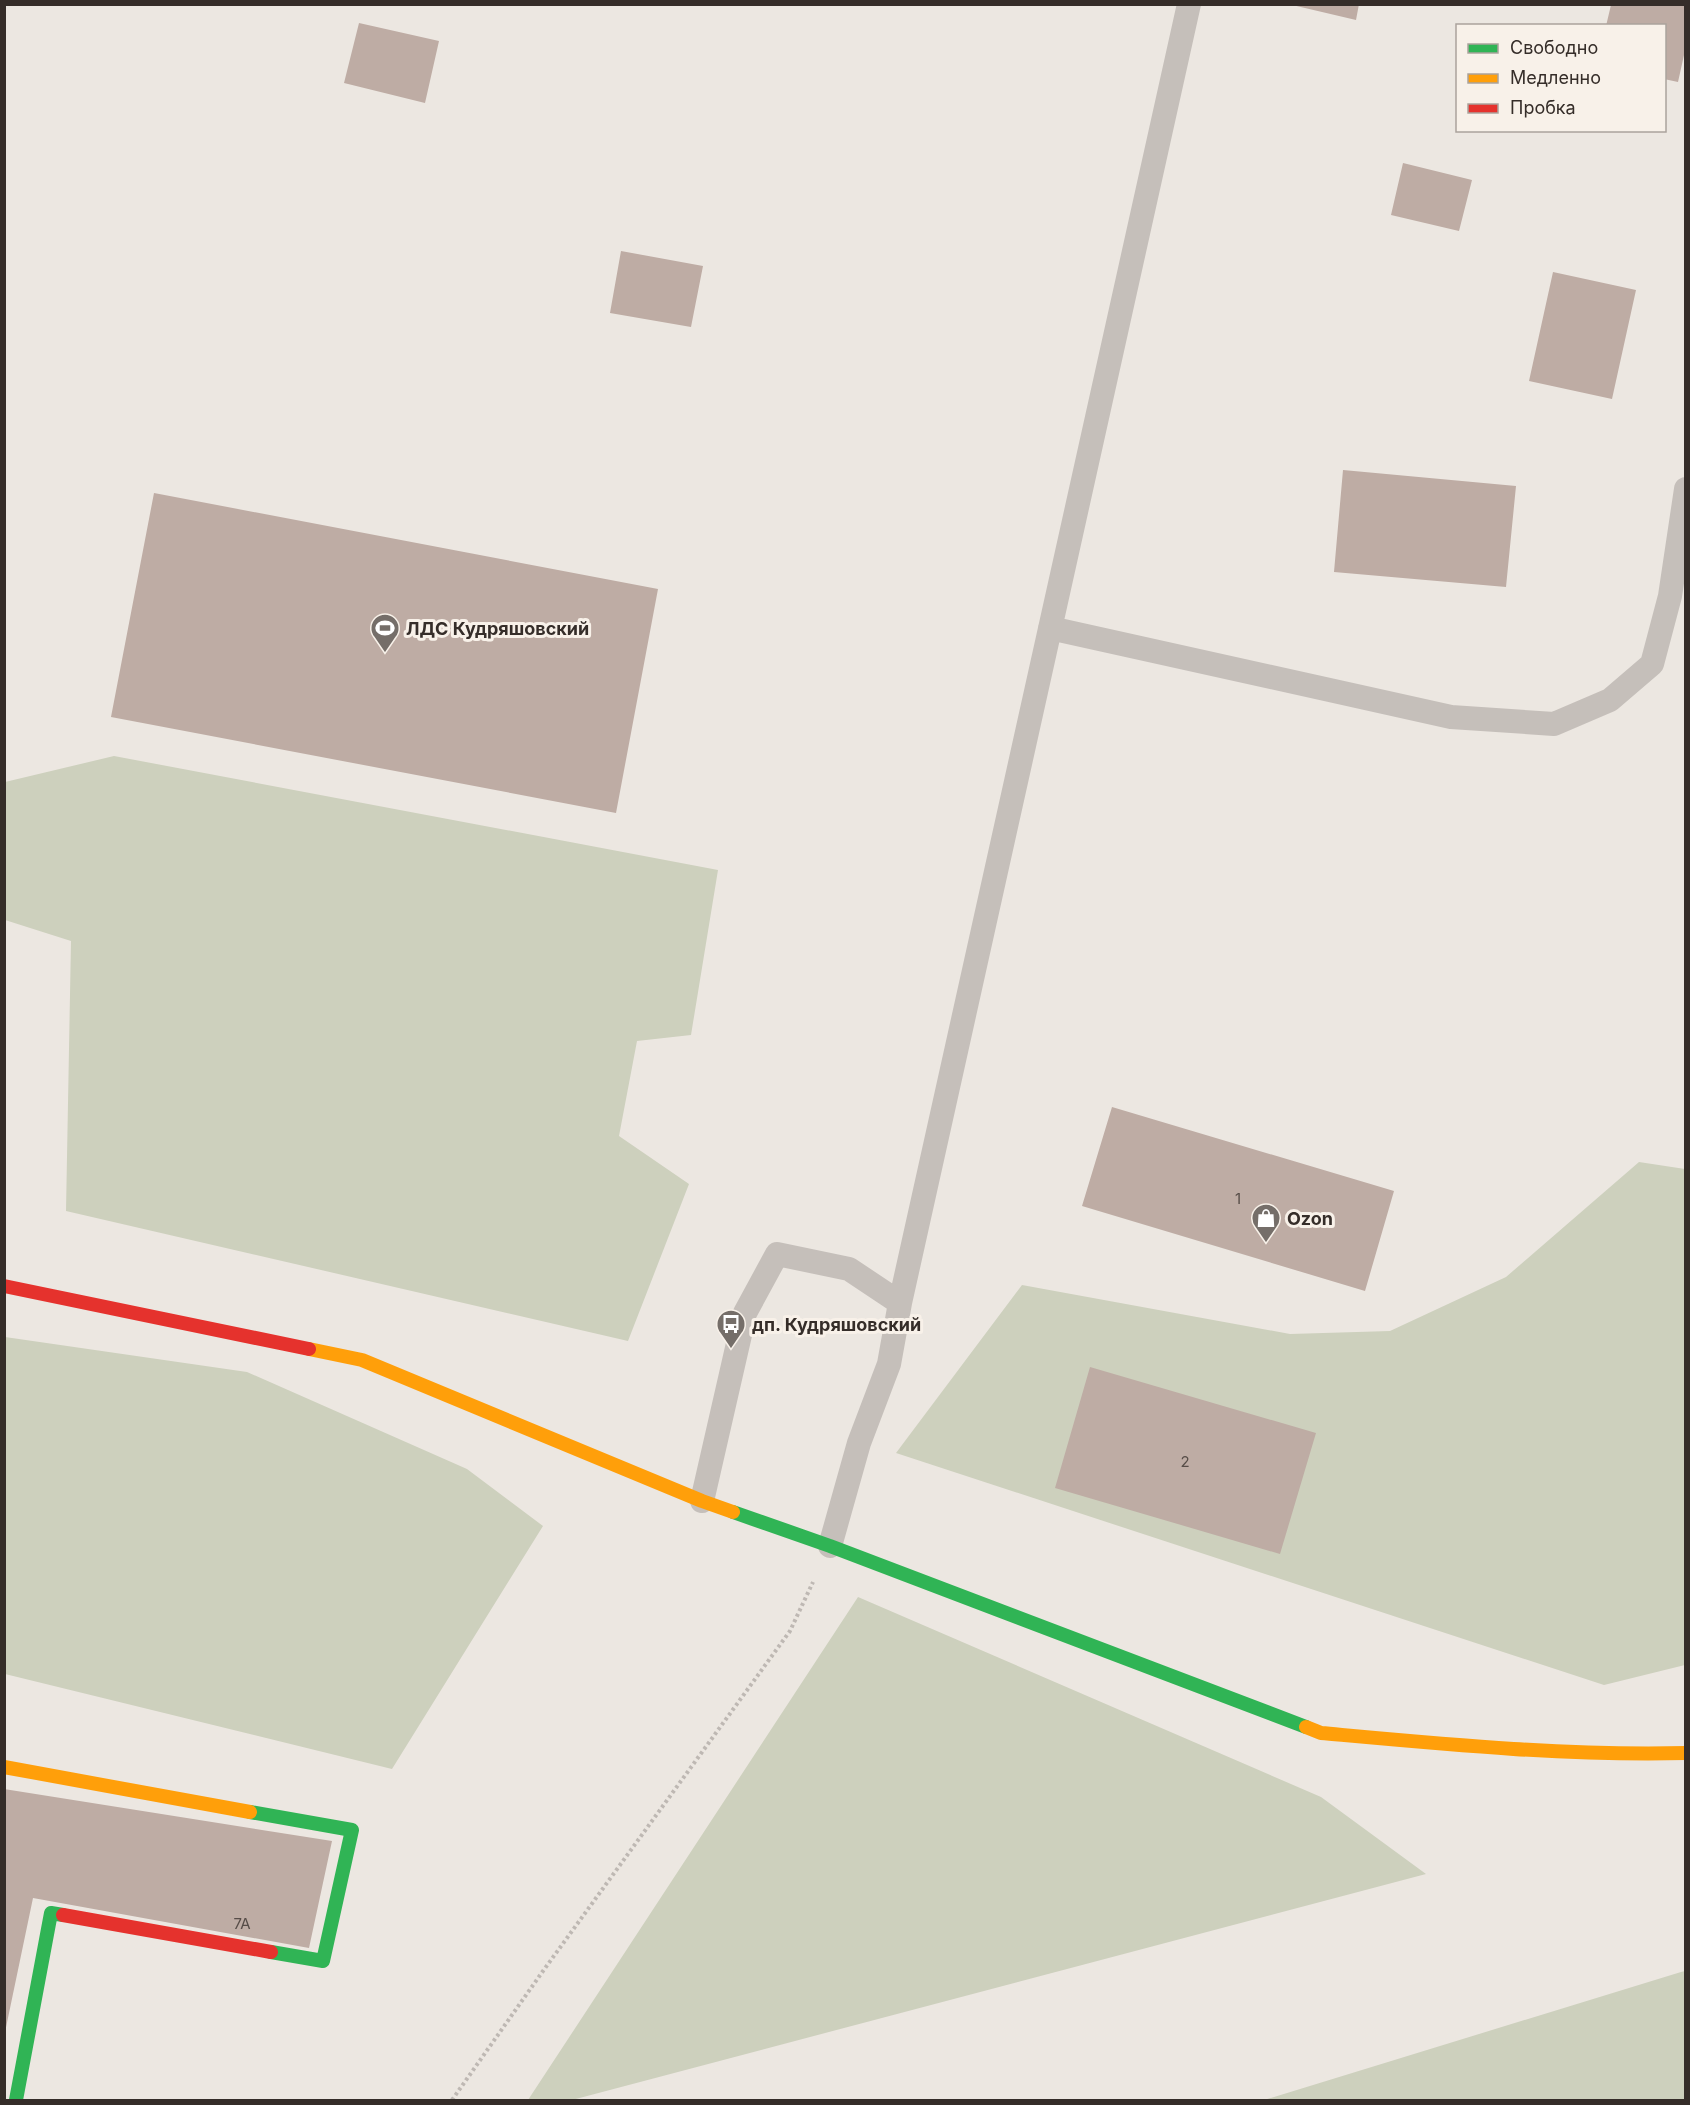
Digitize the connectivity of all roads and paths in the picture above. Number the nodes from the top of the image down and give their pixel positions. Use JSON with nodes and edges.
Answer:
{"nodes":[{"id":1,"x":1190,"y":4,"type":"edge"},
{"id":2,"x":1686,"y":489,"type":"edge"},
{"id":3,"x":1050,"y":628,"type":"junction"},
{"id":4,"x":4,"y":1286,"type":"edge"},
{"id":5,"x":900,"y":1303,"type":"junction"},
{"id":6,"x":702,"y":1501,"type":"junction"},
{"id":7,"x":830,"y":1546,"type":"junction"},
{"id":8,"x":1686,"y":1753,"type":"edge"},
{"id":9,"x":4,"y":1767,"type":"edge"},
{"id":10,"x":16,"y":2100,"type":"edge"},
{"id":11,"x":452,"y":2100,"type":"edge"}],
"edges":[{"from":1,"to":3,"type":"lane"},
{"from":2,"to":3,"type":"lane"},
{"from":3,"to":5,"type":"lane"},
{"from":4,"to":6,"type":"street"},
{"from":5,"to":6,"type":"lane"},
{"from":5,"to":7,"type":"lane"},
{"from":6,"to":7,"type":"street"},
{"from":7,"to":8,"type":"street"},
{"from":7,"to":11,"type":"path"},
{"from":9,"to":10,"type":"street"}]}
